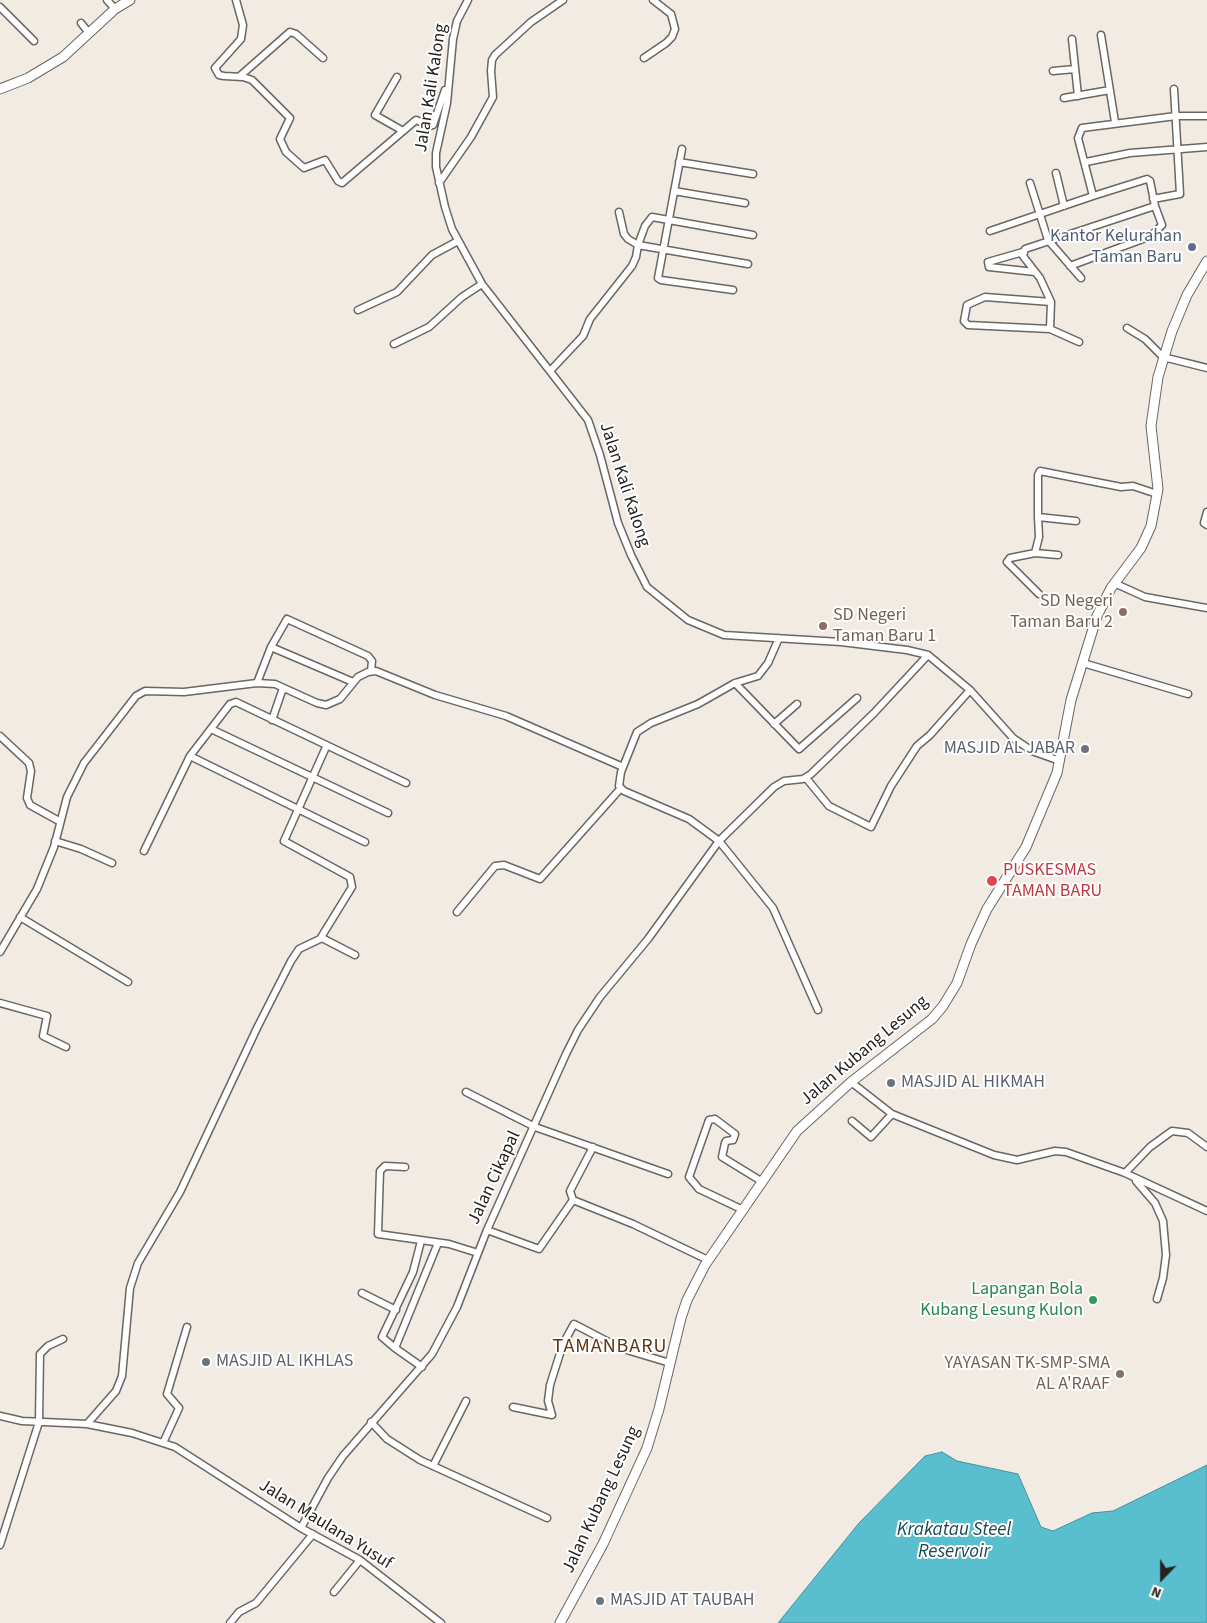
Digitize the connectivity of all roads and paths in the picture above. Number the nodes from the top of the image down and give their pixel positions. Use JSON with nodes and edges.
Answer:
{"nodes":[{"id":1,"x":107,"y":0,"type":"edge"},
{"id":2,"x":130,"y":0,"type":"edge"},
{"id":3,"x":236,"y":0,"type":"edge"},
{"id":4,"x":468,"y":0,"type":"edge"},
{"id":5,"x":563,"y":0,"type":"edge"},
{"id":6,"x":653,"y":0,"type":"edge"},
{"id":7,"x":0,"y":7,"type":"edge"},
{"id":8,"x":115,"y":9,"type":"junction"},
{"id":9,"x":81,"y":23,"type":"dead end"},
{"id":10,"x":89,"y":33,"type":"junction"},
{"id":11,"x":1101,"y":36,"type":"dead end"},
{"id":12,"x":1072,"y":39,"type":"dead end"},
{"id":13,"x":34,"y":41,"type":"dead end"},
{"id":14,"x":323,"y":58,"type":"dead end"},
{"id":15,"x":644,"y":58,"type":"dead end"},
{"id":16,"x":1075,"y":69,"type":"junction"},
{"id":17,"x":1053,"y":70,"type":"dead end"},
{"id":18,"x":240,"y":76,"type":"junction"},
{"id":19,"x":398,"y":77,"type":"dead end"},
{"id":20,"x":447,"y":84,"type":"junction"},
{"id":21,"x":0,"y":89,"type":"edge"},
{"id":22,"x":1110,"y":90,"type":"junction"},
{"id":23,"x":1174,"y":90,"type":"dead end"},
{"id":24,"x":1078,"y":96,"type":"junction"},
{"id":25,"x":1064,"y":98,"type":"dead end"},
{"id":26,"x":1176,"y":116,"type":"junction"},
{"id":27,"x":1207,"y":116,"type":"edge"},
{"id":28,"x":1115,"y":122,"type":"junction"},
{"id":29,"x":404,"y":131,"type":"junction"},
{"id":30,"x":1207,"y":146,"type":"edge"},
{"id":31,"x":1179,"y":148,"type":"junction"},
{"id":32,"x":682,"y":150,"type":"dead end"},
{"id":33,"x":680,"y":162,"type":"junction"},
{"id":34,"x":1086,"y":162,"type":"junction"},
{"id":35,"x":1056,"y":173,"type":"dead end"},
{"id":36,"x":753,"y":174,"type":"dead end"},
{"id":37,"x":440,"y":183,"type":"junction"},
{"id":38,"x":1030,"y":184,"type":"dead end"},
{"id":39,"x":674,"y":191,"type":"junction"},
{"id":40,"x":1093,"y":196,"type":"junction"},
{"id":41,"x":1154,"y":202,"type":"junction"},
{"id":42,"x":745,"y":203,"type":"dead end"},
{"id":43,"x":1064,"y":206,"type":"junction"},
{"id":44,"x":619,"y":212,"type":"dead end"},
{"id":45,"x":1040,"y":214,"type":"junction"},
{"id":46,"x":668,"y":220,"type":"junction"},
{"id":47,"x":990,"y":231,"type":"dead end"},
{"id":48,"x":753,"y":235,"type":"dead end"},
{"id":49,"x":1048,"y":240,"type":"junction"},
{"id":50,"x":458,"y":241,"type":"junction"},
{"id":51,"x":638,"y":245,"type":"junction"},
{"id":52,"x":662,"y":250,"type":"junction"},
{"id":53,"x":1023,"y":252,"type":"junction"},
{"id":54,"x":1206,"y":263,"type":"edge"},
{"id":55,"x":748,"y":264,"type":"dead end"},
{"id":56,"x":1070,"y":266,"type":"junction"},
{"id":57,"x":1035,"y":272,"type":"junction"},
{"id":58,"x":1081,"y":278,"type":"dead end"},
{"id":59,"x":482,"y":284,"type":"junction"},
{"id":60,"x":733,"y":290,"type":"dead end"},
{"id":61,"x":1051,"y":302,"type":"junction"},
{"id":62,"x":358,"y":310,"type":"dead end"},
{"id":63,"x":1127,"y":328,"type":"dead end"},
{"id":64,"x":1050,"y":329,"type":"junction"},
{"id":65,"x":1079,"y":342,"type":"dead end"},
{"id":66,"x":394,"y":344,"type":"dead end"},
{"id":67,"x":1163,"y":357,"type":"junction"},
{"id":68,"x":1207,"y":368,"type":"edge"},
{"id":69,"x":550,"y":371,"type":"junction"},
{"id":70,"x":1158,"y":494,"type":"junction"},
{"id":71,"x":1207,"y":512,"type":"edge"},
{"id":72,"x":1038,"y":517,"type":"junction"},
{"id":73,"x":1076,"y":521,"type":"dead end"},
{"id":74,"x":1207,"y":525,"type":"edge"},
{"id":75,"x":1035,"y":553,"type":"junction"},
{"id":76,"x":1058,"y":555,"type":"dead end"},
{"id":77,"x":1114,"y":583,"type":"junction"},
{"id":78,"x":1039,"y":594,"type":"dead end"},
{"id":79,"x":1207,"y":608,"type":"edge"},
{"id":80,"x":779,"y":638,"type":"junction"},
{"id":81,"x":272,"y":647,"type":"junction"},
{"id":82,"x":928,"y":655,"type":"junction"},
{"id":83,"x":1083,"y":663,"type":"junction"},
{"id":84,"x":371,"y":671,"type":"junction"},
{"id":85,"x":353,"y":682,"type":"junction"},
{"id":86,"x":257,"y":683,"type":"junction"},
{"id":87,"x":735,"y":683,"type":"junction"},
{"id":88,"x":283,"y":688,"type":"junction"},
{"id":89,"x":970,"y":690,"type":"junction"},
{"id":90,"x":1188,"y":694,"type":"dead end"},
{"id":91,"x":857,"y":698,"type":"dead end"},
{"id":92,"x":797,"y":704,"type":"dead end"},
{"id":93,"x":272,"y":720,"type":"junction"},
{"id":94,"x":774,"y":724,"type":"junction"},
{"id":95,"x":211,"y":730,"type":"junction"},
{"id":96,"x":0,"y":736,"type":"edge"},
{"id":97,"x":326,"y":747,"type":"junction"},
{"id":98,"x":190,"y":756,"type":"junction"},
{"id":99,"x":1060,"y":761,"type":"junction"},
{"id":100,"x":623,"y":767,"type":"junction"},
{"id":101,"x":311,"y":778,"type":"junction"},
{"id":102,"x":806,"y":778,"type":"junction"},
{"id":103,"x":406,"y":784,"type":"dead end"},
{"id":104,"x":620,"y":788,"type":"junction"},
{"id":105,"x":297,"y":809,"type":"junction"},
{"id":106,"x":388,"y":813,"type":"dead end"},
{"id":107,"x":59,"y":821,"type":"junction"},
{"id":108,"x":719,"y":840,"type":"junction"},
{"id":109,"x":55,"y":841,"type":"junction"},
{"id":110,"x":365,"y":842,"type":"dead end"},
{"id":111,"x":144,"y":851,"type":"dead end"},
{"id":112,"x":112,"y":863,"type":"dead end"},
{"id":113,"x":457,"y":912,"type":"dead end"},
{"id":114,"x":20,"y":917,"type":"junction"},
{"id":115,"x":322,"y":938,"type":"junction"},
{"id":116,"x":0,"y":952,"type":"edge"},
{"id":117,"x":356,"y":955,"type":"dead end"},
{"id":118,"x":128,"y":982,"type":"dead end"},
{"id":119,"x":0,"y":1003,"type":"edge"},
{"id":120,"x":818,"y":1010,"type":"dead end"},
{"id":121,"x":66,"y":1047,"type":"dead end"},
{"id":122,"x":851,"y":1082,"type":"junction"},
{"id":123,"x":466,"y":1092,"type":"dead end"},
{"id":124,"x":892,"y":1114,"type":"junction"},
{"id":125,"x":852,"y":1121,"type":"dead end"},
{"id":126,"x":535,"y":1127,"type":"junction"},
{"id":127,"x":593,"y":1147,"type":"junction"},
{"id":128,"x":1207,"y":1147,"type":"edge"},
{"id":129,"x":405,"y":1167,"type":"dead end"},
{"id":130,"x":1125,"y":1173,"type":"junction"},
{"id":131,"x":668,"y":1174,"type":"dead end"},
{"id":132,"x":761,"y":1181,"type":"junction"},
{"id":133,"x":573,"y":1200,"type":"junction"},
{"id":134,"x":741,"y":1209,"type":"junction"},
{"id":135,"x":1207,"y":1211,"type":"edge"},
{"id":136,"x":487,"y":1230,"type":"junction"},
{"id":137,"x":421,"y":1241,"type":"junction"},
{"id":138,"x":438,"y":1243,"type":"junction"},
{"id":139,"x":478,"y":1253,"type":"junction"},
{"id":140,"x":708,"y":1260,"type":"junction"},
{"id":141,"x":362,"y":1293,"type":"dead end"},
{"id":142,"x":1157,"y":1298,"type":"dead end"},
{"id":143,"x":396,"y":1310,"type":"junction"},
{"id":144,"x":187,"y":1327,"type":"dead end"},
{"id":145,"x":63,"y":1339,"type":"dead end"},
{"id":146,"x":395,"y":1348,"type":"junction"},
{"id":147,"x":670,"y":1363,"type":"junction"},
{"id":148,"x":422,"y":1367,"type":"junction"},
{"id":149,"x":466,"y":1401,"type":"dead end"},
{"id":150,"x":513,"y":1407,"type":"dead end"},
{"id":151,"x":0,"y":1416,"type":"edge"},
{"id":152,"x":39,"y":1422,"type":"junction"},
{"id":153,"x":371,"y":1422,"type":"junction"},
{"id":154,"x":86,"y":1424,"type":"junction"},
{"id":155,"x":163,"y":1443,"type":"junction"},
{"id":156,"x":433,"y":1466,"type":"junction"},
{"id":157,"x":547,"y":1518,"type":"dead end"},
{"id":158,"x":301,"y":1528,"type":"junction"},
{"id":159,"x":313,"y":1534,"type":"junction"},
{"id":160,"x":0,"y":1545,"type":"edge"},
{"id":161,"x":360,"y":1560,"type":"junction"},
{"id":162,"x":334,"y":1592,"type":"dead end"},
{"id":163,"x":230,"y":1623,"type":"edge"},
{"id":164,"x":441,"y":1623,"type":"edge"},
{"id":165,"x":560,"y":1623,"type":"edge"}],
"edges":[{"from":1,"to":8,"type":"street"},
{"from":2,"to":8,"type":"street"},
{"from":3,"to":18,"type":"street"},
{"from":4,"to":20,"type":"street","name":"Jalan Kali Kalong"},
{"from":5,"to":37,"type":"street"},
{"from":6,"to":15,"type":"street"},
{"from":7,"to":13,"type":"street"},
{"from":8,"to":10,"type":"street"},
{"from":9,"to":10,"type":"street"},
{"from":10,"to":21,"type":"street"},
{"from":11,"to":22,"type":"street"},
{"from":12,"to":16,"type":"street"},
{"from":14,"to":18,"type":"street"},
{"from":16,"to":17,"type":"street"},
{"from":16,"to":24,"type":"street"},
{"from":18,"to":29,"type":"street"},
{"from":19,"to":29,"type":"street"},
{"from":20,"to":29,"type":"street"},
{"from":20,"to":37,"type":"street","name":"Jalan Kali Kalong"},
{"from":22,"to":24,"type":"street"},
{"from":22,"to":28,"type":"street"},
{"from":23,"to":26,"type":"street"},
{"from":24,"to":25,"type":"street"},
{"from":26,"to":27,"type":"street"},
{"from":26,"to":28,"type":"street"},
{"from":26,"to":31,"type":"street"},
{"from":28,"to":34,"type":"street"},
{"from":30,"to":31,"type":"street"},
{"from":31,"to":34,"type":"street"},
{"from":31,"to":41,"type":"street"},
{"from":32,"to":33,"type":"street"},
{"from":33,"to":36,"type":"street"},
{"from":33,"to":39,"type":"street"},
{"from":34,"to":40,"type":"street"},
{"from":35,"to":43,"type":"street"},
{"from":37,"to":50,"type":"street","name":"Jalan Kali Kalong"},
{"from":38,"to":45,"type":"street"},
{"from":39,"to":42,"type":"street"},
{"from":39,"to":46,"type":"street"},
{"from":40,"to":41,"type":"street"},
{"from":40,"to":43,"type":"street"},
{"from":41,"to":49,"type":"street"},
{"from":41,"to":56,"type":"street"},
{"from":43,"to":45,"type":"street"},
{"from":44,"to":51,"type":"street"},
{"from":45,"to":47,"type":"street"},
{"from":45,"to":49,"type":"street"},
{"from":46,"to":48,"type":"street"},
{"from":46,"to":51,"type":"street"},
{"from":46,"to":52,"type":"street"},
{"from":49,"to":53,"type":"street"},
{"from":49,"to":56,"type":"street"},
{"from":50,"to":59,"type":"street","name":"Jalan Kali Kalong"},
{"from":50,"to":62,"type":"street"},
{"from":51,"to":52,"type":"street"},
{"from":51,"to":69,"type":"street"},
{"from":52,"to":55,"type":"street"},
{"from":52,"to":60,"type":"street"},
{"from":53,"to":57,"type":"street"},
{"from":53,"to":57,"type":"street"},
{"from":54,"to":67,"type":"street","name":"Jalan Kubang Lesung"},
{"from":56,"to":58,"type":"street"},
{"from":57,"to":61,"type":"street"},
{"from":59,"to":66,"type":"street"},
{"from":59,"to":69,"type":"street","name":"Jalan Kali Kalong"},
{"from":61,"to":64,"type":"street"},
{"from":61,"to":64,"type":"street"},
{"from":63,"to":67,"type":"street"},
{"from":64,"to":65,"type":"street"},
{"from":67,"to":68,"type":"street"},
{"from":67,"to":70,"type":"street","name":"Jalan Kubang Lesung"},
{"from":69,"to":80,"type":"street","name":"Jalan Kali Kalong"},
{"from":70,"to":72,"type":"street"},
{"from":70,"to":77,"type":"street","name":"Jalan Kubang Lesung"},
{"from":71,"to":74,"type":"street"},
{"from":72,"to":73,"type":"street"},
{"from":72,"to":75,"type":"street"},
{"from":75,"to":76,"type":"street"},
{"from":75,"to":78,"type":"street"},
{"from":77,"to":79,"type":"street"},
{"from":77,"to":83,"type":"street","name":"Jalan Kubang Lesung"},
{"from":80,"to":82,"type":"street","name":"Jalan Kali Kalong"},
{"from":80,"to":87,"type":"street"},
{"from":81,"to":84,"type":"street"},
{"from":81,"to":85,"type":"street"},
{"from":81,"to":86,"type":"street"},
{"from":82,"to":89,"type":"street","name":"Jalan Kali Kalong"},
{"from":82,"to":102,"type":"street"},
{"from":83,"to":90,"type":"street"},
{"from":83,"to":99,"type":"street","name":"Jalan Kubang Lesung"},
{"from":84,"to":85,"type":"street"},
{"from":84,"to":100,"type":"street"},
{"from":85,"to":88,"type":"street"},
{"from":86,"to":88,"type":"street"},
{"from":86,"to":107,"type":"street"},
{"from":87,"to":94,"type":"street"},
{"from":87,"to":100,"type":"street"},
{"from":88,"to":93,"type":"street"},
{"from":89,"to":99,"type":"street","name":"Jalan Kali Kalong"},
{"from":89,"to":102,"type":"street"},
{"from":91,"to":94,"type":"street"},
{"from":92,"to":94,"type":"street"},
{"from":93,"to":95,"type":"street"},
{"from":93,"to":97,"type":"street"},
{"from":95,"to":98,"type":"street"},
{"from":95,"to":101,"type":"street"},
{"from":96,"to":107,"type":"street"},
{"from":97,"to":101,"type":"street"},
{"from":97,"to":103,"type":"street"},
{"from":98,"to":105,"type":"street"},
{"from":98,"to":111,"type":"street"},
{"from":99,"to":122,"type":"street","name":"Jalan Kubang Lesung"},
{"from":100,"to":104,"type":"street"},
{"from":101,"to":105,"type":"street"},
{"from":101,"to":106,"type":"street"},
{"from":102,"to":108,"type":"street","name":"Jalan Cikapal"},
{"from":104,"to":108,"type":"street"},
{"from":104,"to":113,"type":"street"},
{"from":105,"to":110,"type":"street"},
{"from":105,"to":115,"type":"street"},
{"from":107,"to":109,"type":"street"},
{"from":108,"to":120,"type":"street"},
{"from":108,"to":126,"type":"street","name":"Jalan Cikapal"},
{"from":109,"to":112,"type":"street"},
{"from":109,"to":114,"type":"street"},
{"from":114,"to":116,"type":"street"},
{"from":114,"to":118,"type":"street"},
{"from":115,"to":117,"type":"street"},
{"from":115,"to":154,"type":"street"},
{"from":119,"to":121,"type":"street"},
{"from":122,"to":124,"type":"street"},
{"from":122,"to":132,"type":"street","name":"Jalan Kubang Lesung"},
{"from":123,"to":126,"type":"street"},
{"from":124,"to":125,"type":"street"},
{"from":124,"to":130,"type":"street"},
{"from":126,"to":127,"type":"street"},
{"from":126,"to":136,"type":"street","name":"Jalan Cikapal"},
{"from":127,"to":131,"type":"street"},
{"from":127,"to":133,"type":"street"},
{"from":128,"to":130,"type":"street"},
{"from":129,"to":137,"type":"street"},
{"from":130,"to":135,"type":"street"},
{"from":130,"to":142,"type":"street"},
{"from":132,"to":134,"type":"street","name":"Jalan Kubang Lesung"},
{"from":132,"to":134,"type":"street"},
{"from":133,"to":136,"type":"street"},
{"from":133,"to":140,"type":"street"},
{"from":134,"to":140,"type":"street","name":"Jalan Kubang Lesung"},
{"from":136,"to":139,"type":"street","name":"Jalan Cikapal"},
{"from":137,"to":138,"type":"street"},
{"from":137,"to":143,"type":"street"},
{"from":138,"to":139,"type":"street"},
{"from":138,"to":146,"type":"street"},
{"from":139,"to":148,"type":"street","name":"Jalan Cikapal"},
{"from":140,"to":147,"type":"street","name":"Jalan Kubang Lesung"},
{"from":141,"to":143,"type":"street"},
{"from":143,"to":146,"type":"street"},
{"from":144,"to":155,"type":"street"},
{"from":145,"to":152,"type":"street"},
{"from":146,"to":148,"type":"street"},
{"from":147,"to":150,"type":"street"},
{"from":147,"to":165,"type":"street","name":"Jalan Kubang Lesung"},
{"from":148,"to":153,"type":"street","name":"Jalan Cikapal"},
{"from":149,"to":156,"type":"street"},
{"from":151,"to":152,"type":"street","name":"Jalan Maulana Yusuf"},
{"from":152,"to":154,"type":"street","name":"Jalan Maulana Yusuf"},
{"from":152,"to":160,"type":"street"},
{"from":153,"to":156,"type":"street"},
{"from":153,"to":158,"type":"street","name":"Jalan Cikapal"},
{"from":154,"to":155,"type":"street","name":"Jalan Maulana Yusuf"},
{"from":155,"to":158,"type":"street","name":"Jalan Maulana Yusuf"},
{"from":156,"to":157,"type":"street"},
{"from":158,"to":159,"type":"street","name":"Jalan Maulana Yusuf"},
{"from":159,"to":161,"type":"street","name":"Jalan Maulana Yusuf"},
{"from":159,"to":163,"type":"street"},
{"from":161,"to":162,"type":"street"},
{"from":161,"to":164,"type":"street","name":"Jalan Maulana Yusuf"}]}
